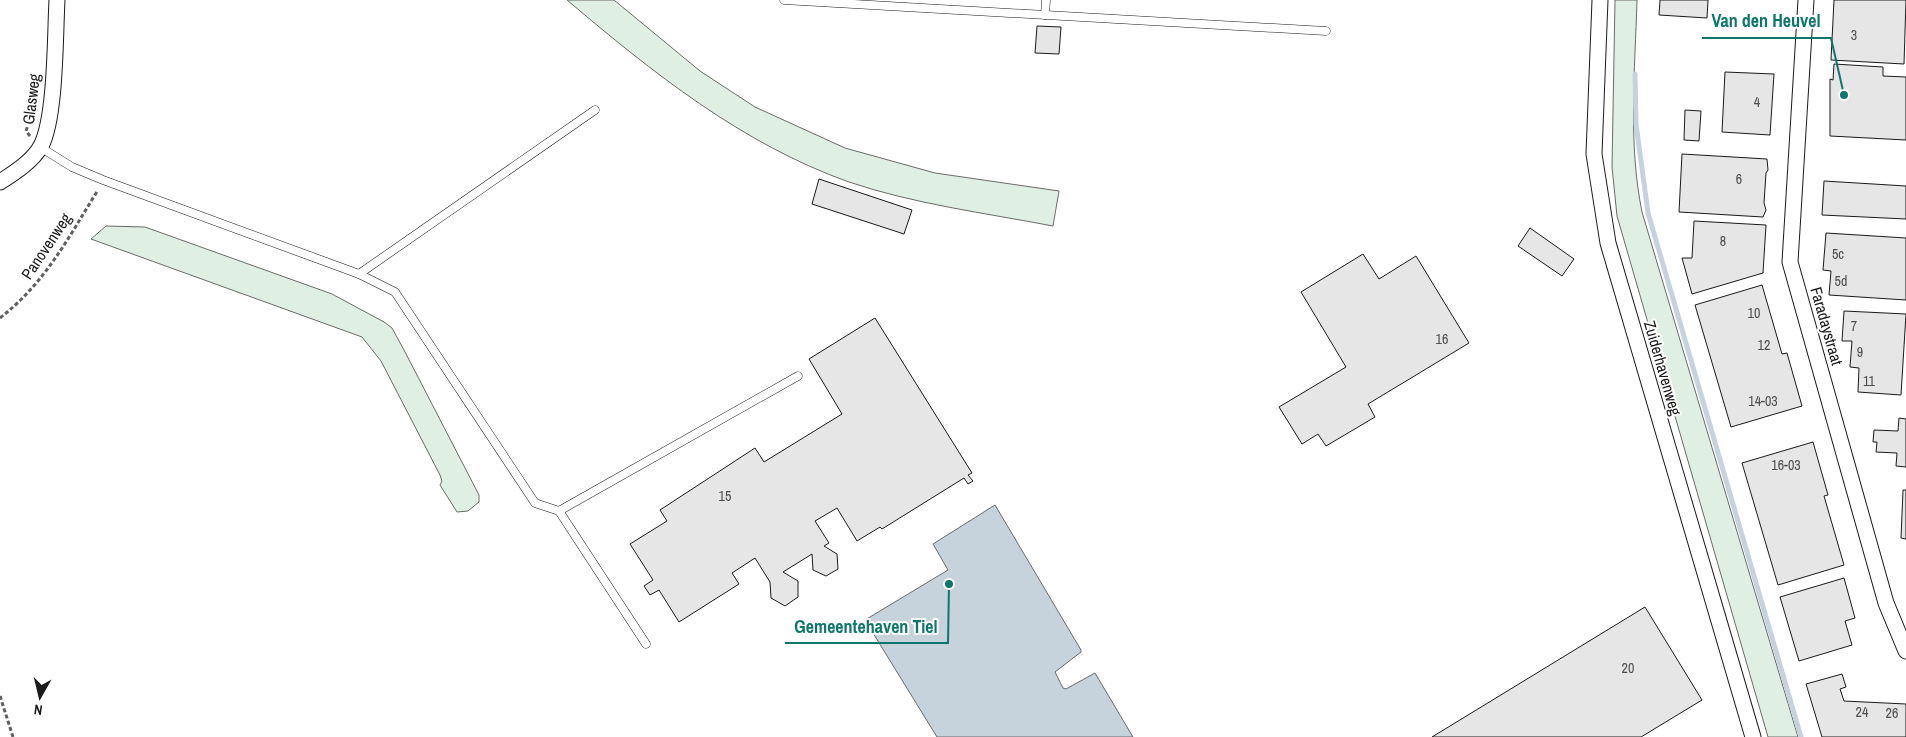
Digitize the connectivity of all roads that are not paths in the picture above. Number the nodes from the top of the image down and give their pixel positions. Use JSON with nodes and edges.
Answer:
{"nodes":[{"id":1,"x":57,"y":0,"type":"edge"},
{"id":2,"x":784,"y":0,"type":"edge"},
{"id":3,"x":1046,"y":0,"type":"edge"},
{"id":4,"x":1600,"y":0,"type":"edge"},
{"id":5,"x":1806,"y":0,"type":"edge"},
{"id":6,"x":1045,"y":15,"type":"junction"},
{"id":7,"x":1326,"y":31,"type":"dead end"},
{"id":8,"x":596,"y":110,"type":"dead end"},
{"id":9,"x":40,"y":148,"type":"junction"},
{"id":10,"x":0,"y":182,"type":"edge"},
{"id":11,"x":359,"y":274,"type":"junction"},
{"id":12,"x":798,"y":376,"type":"dead end"},
{"id":13,"x":559,"y":511,"type":"junction"},
{"id":14,"x":646,"y":644,"type":"dead end"},
{"id":15,"x":1906,"y":651,"type":"edge"},
{"id":16,"x":1753,"y":737,"type":"edge"}],
"edges":[{"from":1,"to":9,"type":"street","name":"Glasweg"},
{"from":2,"to":6,"type":"lane"},
{"from":3,"to":6,"type":"lane"},
{"from":4,"to":16,"type":"street","name":"Zuiderhavenweg"},
{"from":5,"to":15,"type":"street","name":"Faradaystraat"},
{"from":6,"to":7,"type":"lane"},
{"from":8,"to":11,"type":"lane"},
{"from":9,"to":10,"type":"street","name":"Glasweg"},
{"from":9,"to":11,"type":"lane"},
{"from":11,"to":13,"type":"lane"},
{"from":12,"to":13,"type":"lane"},
{"from":13,"to":14,"type":"lane"}]}
